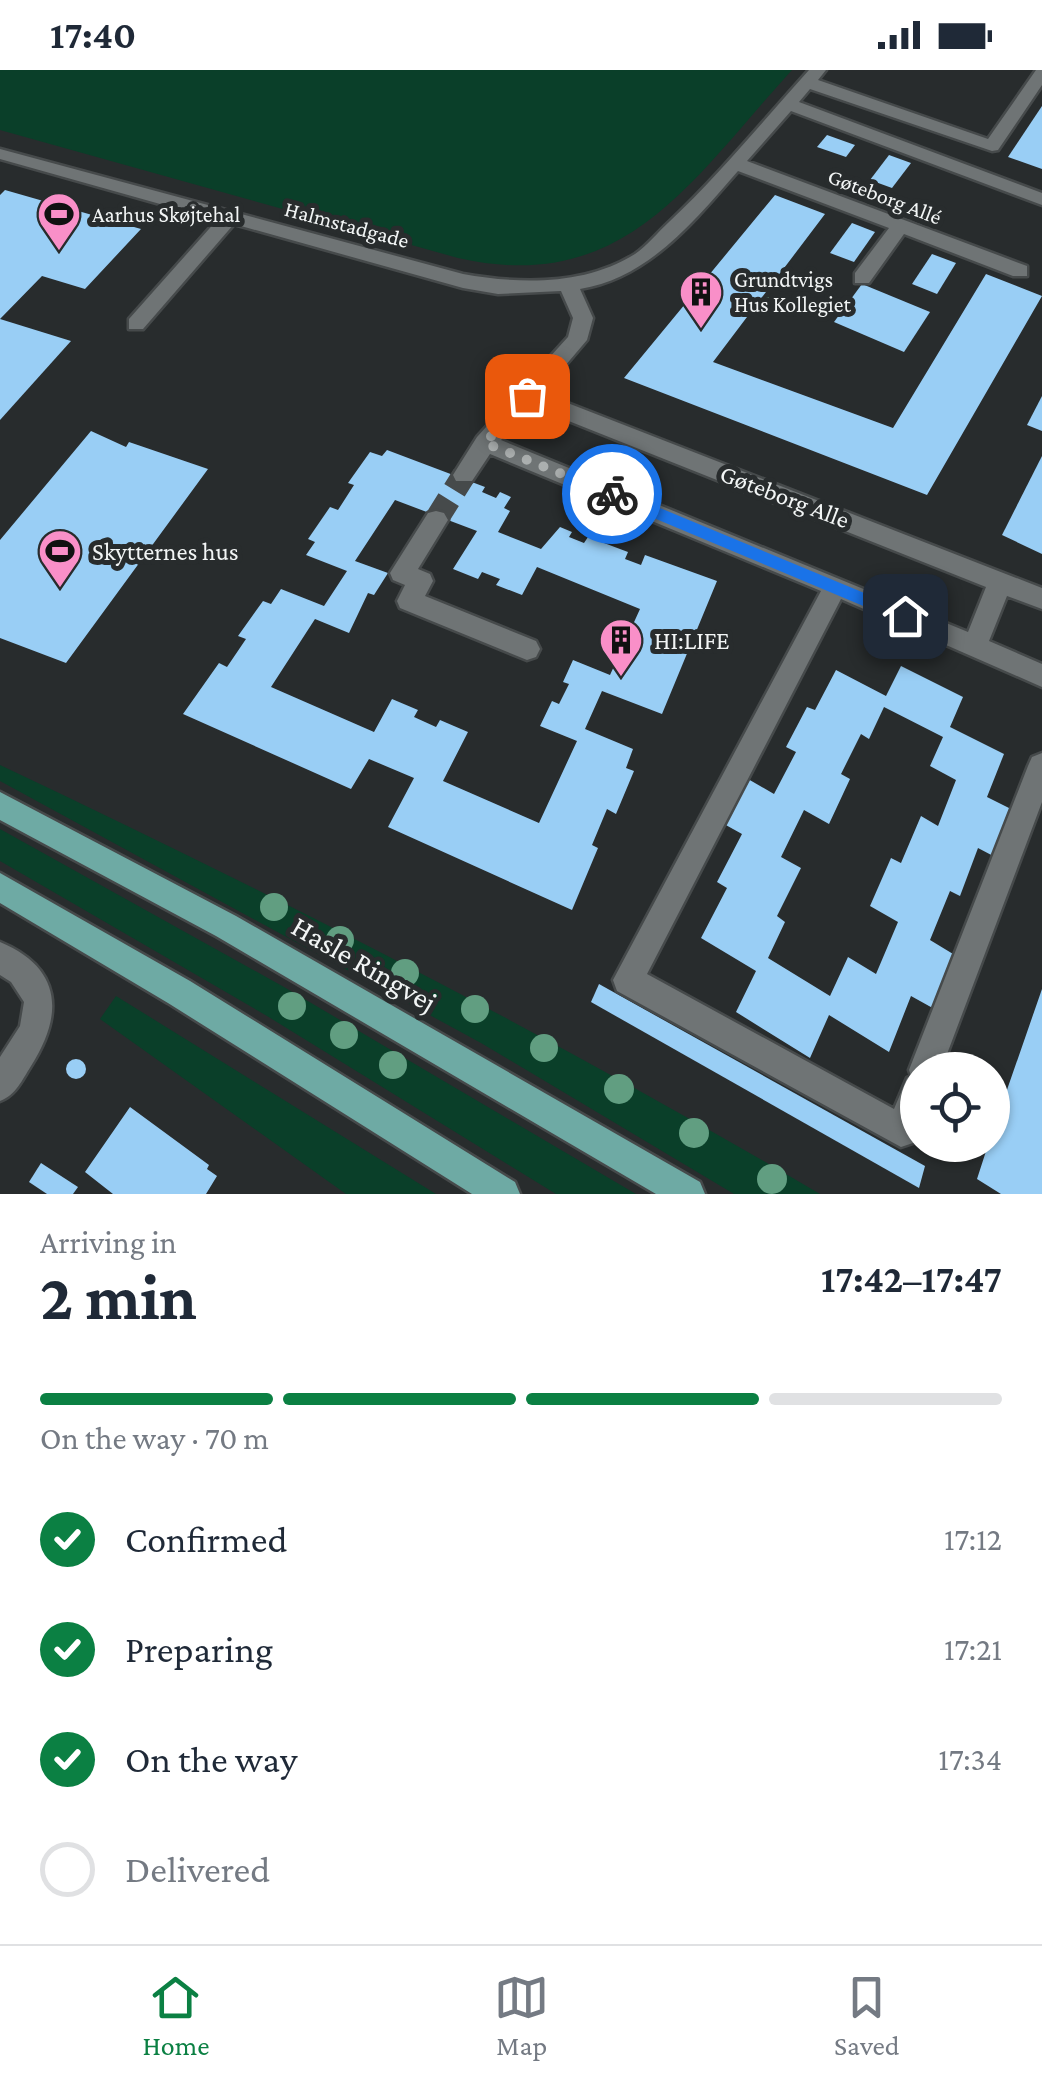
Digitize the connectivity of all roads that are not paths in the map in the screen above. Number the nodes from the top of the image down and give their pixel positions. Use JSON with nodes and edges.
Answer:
{"nodes":[{"id":1,"x":1042,"y":73,"type":"edge"},
{"id":2,"x":813,"y":76,"type":"edge"},
{"id":3,"x":788,"y":104,"type":"junction"},
{"id":4,"x":0,"y":154,"type":"edge"},
{"id":5,"x":735,"y":163,"type":"junction"},
{"id":6,"x":1039,"y":194,"type":"edge"},
{"id":7,"x":230,"y":218,"type":"junction"},
{"id":8,"x":900,"y":226,"type":"junction"},
{"id":9,"x":1020,"y":271,"type":"dead end"},
{"id":10,"x":862,"y":278,"type":"dead end"},
{"id":11,"x":568,"y":284,"type":"junction"},
{"id":12,"x":136,"y":324,"type":"dead end"},
{"id":13,"x":527,"y":396,"type":"junction"},
{"id":14,"x":485,"y":443,"type":"junction"},
{"id":15,"x":464,"y":475,"type":"tunnel mouth"},
{"id":16,"x":436,"y":520,"type":"tunnel mouth"},
{"id":17,"x":1000,"y":582,"type":"junction"},
{"id":18,"x":836,"y":586,"type":"junction"},
{"id":19,"x":1042,"y":599,"type":"edge"},
{"id":20,"x":974,"y":647,"type":"junction"},
{"id":21,"x":527,"y":650,"type":"dead end"},
{"id":22,"x":1042,"y":676,"type":"edge"},
{"id":23,"x":1042,"y":766,"type":"edge"},
{"id":24,"x":0,"y":805,"type":"edge"},
{"id":25,"x":0,"y":887,"type":"edge"},
{"id":26,"x":8,"y":962,"type":"edge"},
{"id":27,"x":932,"y":1052,"type":"edge"},
{"id":28,"x":0,"y":1086,"type":"edge"},
{"id":29,"x":900,"y":1131,"type":"edge"},
{"id":30,"x":504,"y":1194,"type":"edge"},
{"id":31,"x":688,"y":1194,"type":"edge"}],
"edges":[{"from":1,"to":2,"type":"street"},
{"from":2,"to":3,"type":"street","name":"Halmstadgade"},
{"from":3,"to":5,"type":"street","name":"Halmstadgade"},
{"from":3,"to":6,"type":"street"},
{"from":4,"to":7,"type":"street","name":"Halmstadgade"},
{"from":5,"to":8,"type":"street","name":"Gøteborg Allé"},
{"from":5,"to":11,"type":"street","name":"Halmstadgade"},
{"from":7,"to":11,"type":"street","name":"Halmstadgade"},
{"from":7,"to":12,"type":"street"},
{"from":8,"to":9,"type":"street","name":"Gøteborg Allé"},
{"from":8,"to":10,"type":"street"},
{"from":11,"to":13,"type":"street"},
{"from":13,"to":14,"type":"street"},
{"from":13,"to":17,"type":"street","name":"Gøteborg Alle"},
{"from":14,"to":15,"type":"street"},
{"from":14,"to":18,"type":"street"},
{"from":16,"to":21,"type":"street"},
{"from":17,"to":19,"type":"street","name":"Gøteborg Alle"},
{"from":17,"to":20,"type":"street"},
{"from":18,"to":20,"type":"street"},
{"from":18,"to":29,"type":"street"},
{"from":20,"to":22,"type":"street"},
{"from":23,"to":27,"type":"street"},
{"from":24,"to":31,"type":"main road","name":"Hasle Ringvej"},
{"from":25,"to":30,"type":"main road"},
{"from":26,"to":28,"type":"street"}]}
